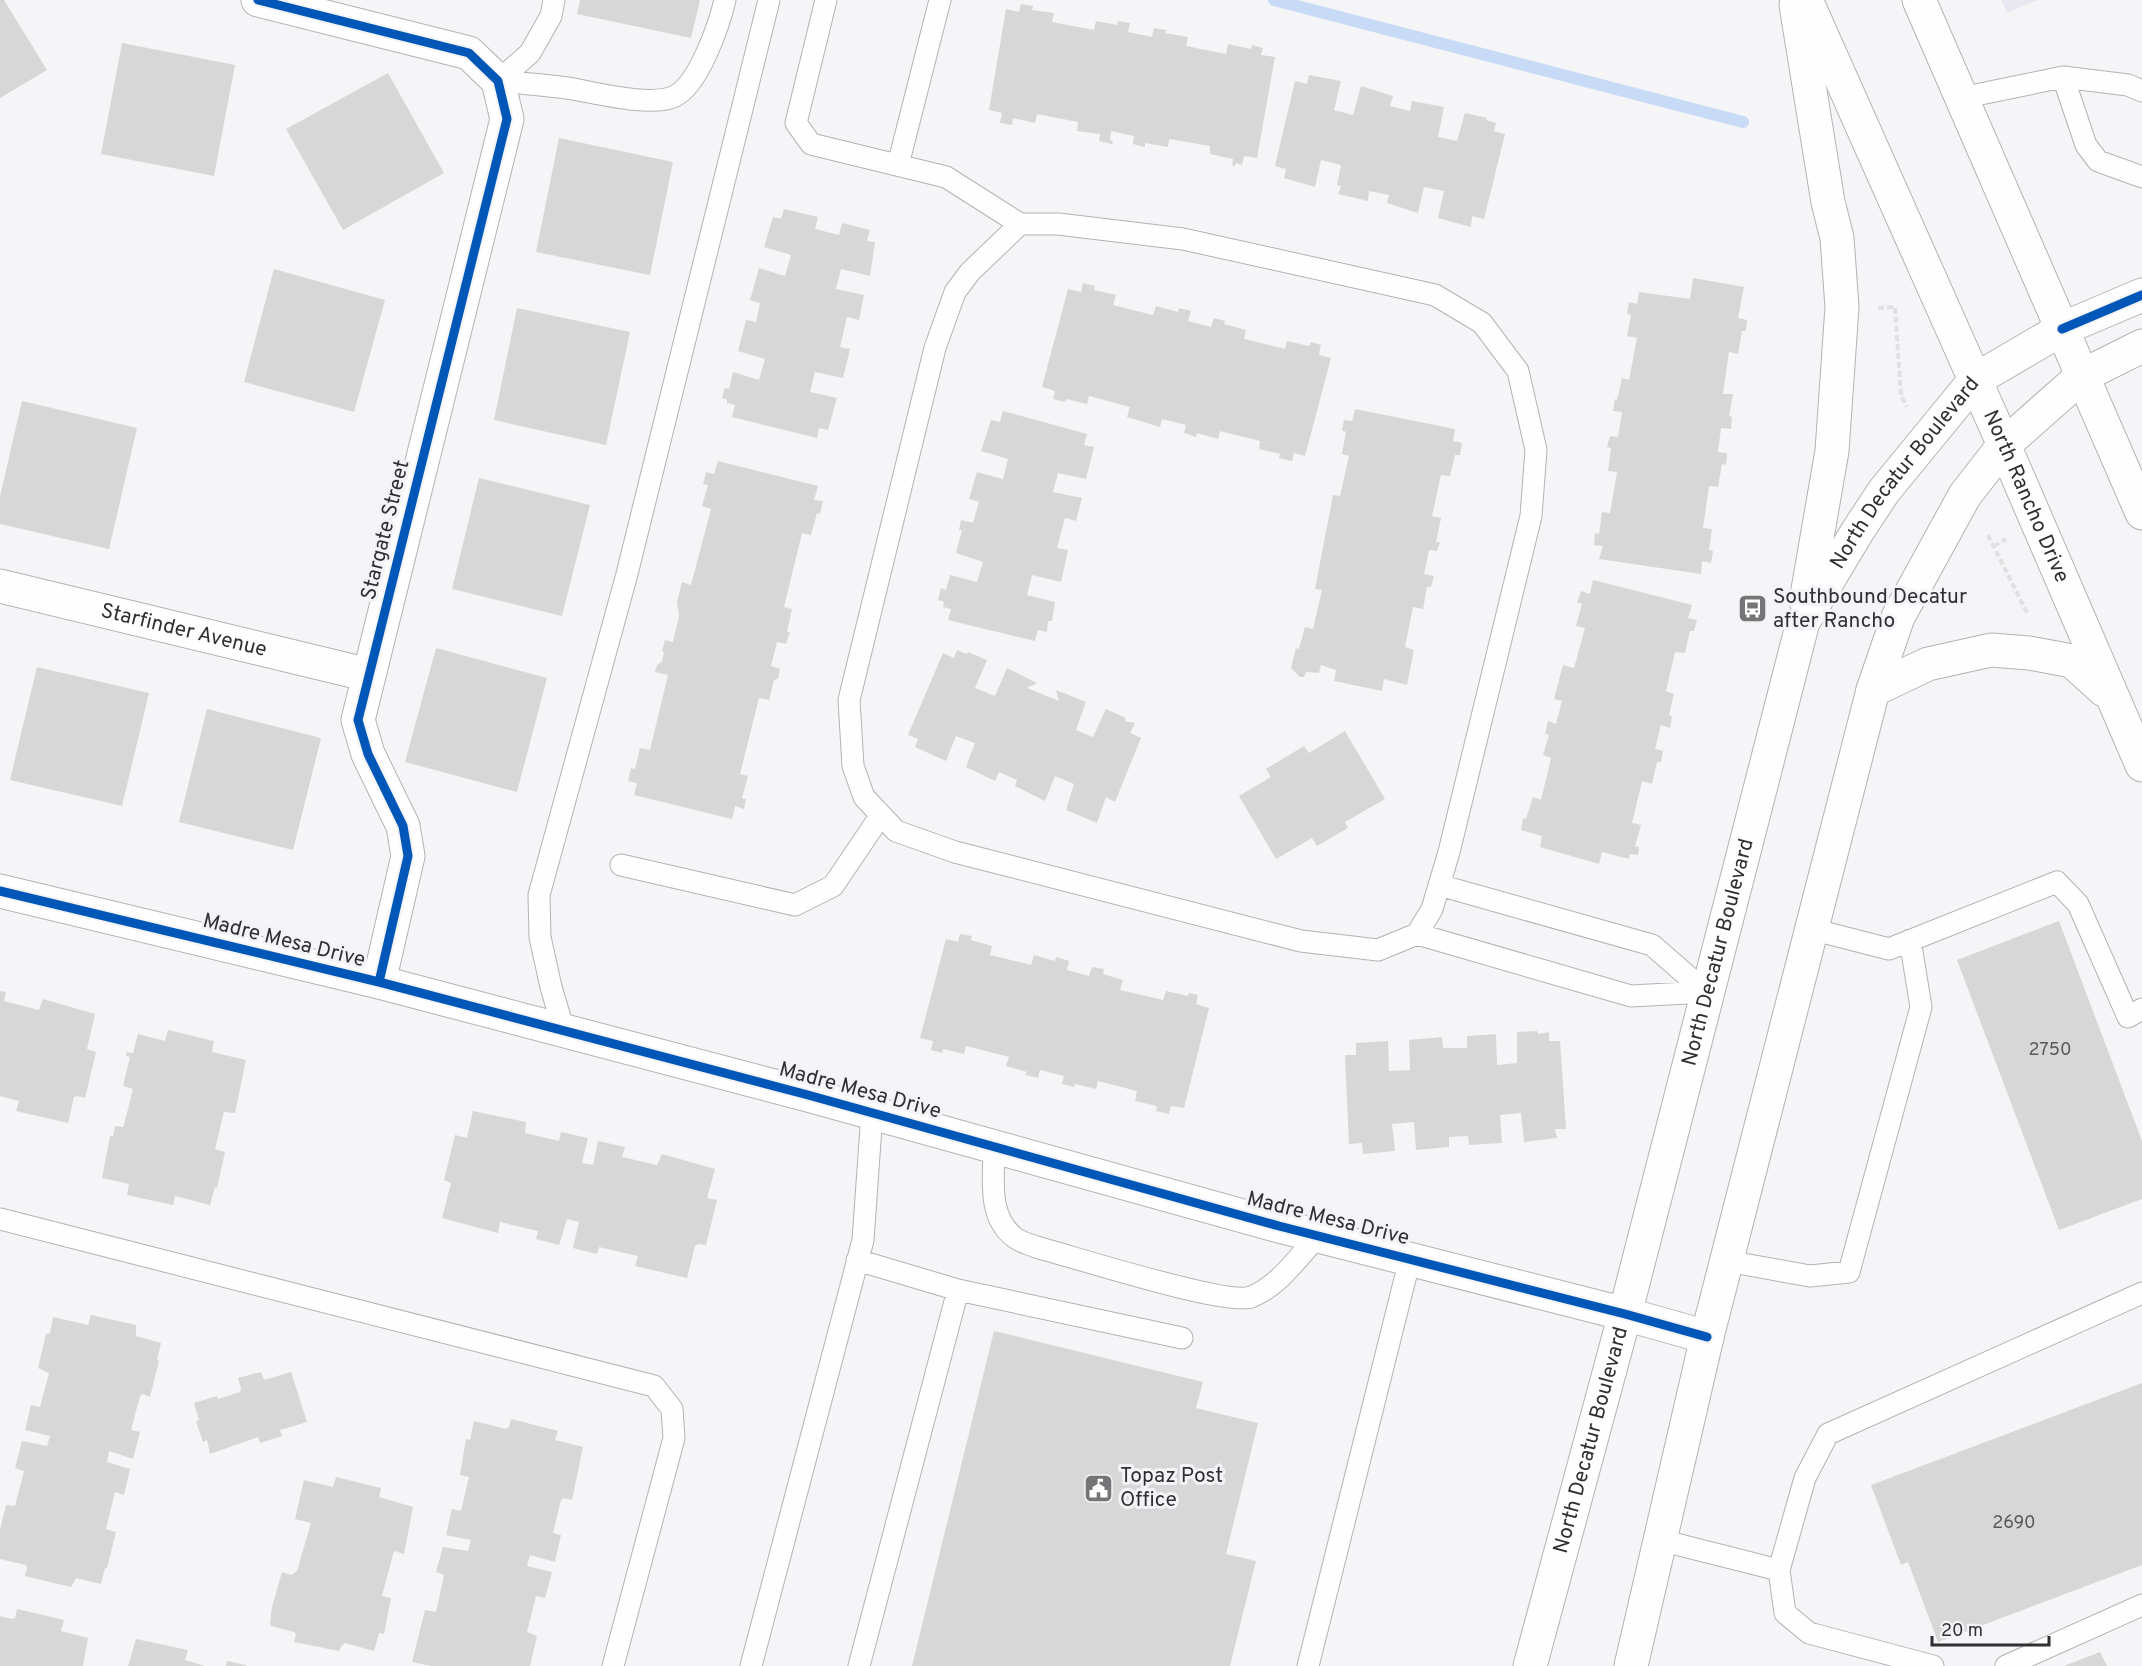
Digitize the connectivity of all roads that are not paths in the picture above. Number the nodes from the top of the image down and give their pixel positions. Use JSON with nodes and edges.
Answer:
{"nodes":[{"id":1,"x":258,"y":0,"type":"edge"},
{"id":2,"x":554,"y":0,"type":"edge"},
{"id":3,"x":725,"y":0,"type":"edge"},
{"id":4,"x":769,"y":0,"type":"edge"},
{"id":5,"x":826,"y":0,"type":"edge"},
{"id":6,"x":940,"y":0,"type":"edge"},
{"id":7,"x":1795,"y":0,"type":"edge"},
{"id":8,"x":1806,"y":0,"type":"edge"},
{"id":9,"x":1919,"y":0,"type":"edge"},
{"id":10,"x":2063,"y":77,"type":"junction"},
{"id":11,"x":498,"y":81,"type":"junction"},
{"id":12,"x":2142,"y":91,"type":"edge"},
{"id":13,"x":1961,"y":98,"type":"junction"},
{"id":14,"x":898,"y":165,"type":"junction"},
{"id":15,"x":2142,"y":177,"type":"edge"},
{"id":16,"x":1020,"y":224,"type":"junction"},
{"id":17,"x":2142,"y":295,"type":"edge"},
{"id":18,"x":2062,"y":329,"type":"junction"},
{"id":19,"x":2142,"y":346,"type":"edge"},
{"id":20,"x":2082,"y":376,"type":"junction"},
{"id":21,"x":1975,"y":380,"type":"junction"},
{"id":22,"x":2004,"y":445,"type":"junction"},
{"id":23,"x":2142,"y":513,"type":"edge"},
{"id":24,"x":0,"y":586,"type":"edge"},
{"id":25,"x":1803,"y":622,"type":"junction"},
{"id":26,"x":369,"y":675,"type":"junction"},
{"id":27,"x":1873,"y":690,"type":"junction"},
{"id":28,"x":2113,"y":699,"type":"junction"},
{"id":29,"x":2142,"y":765,"type":"edge"},
{"id":30,"x":881,"y":815,"type":"junction"},
{"id":31,"x":621,"y":865,"type":"dead end"},
{"id":32,"x":1439,"y":885,"type":"junction"},
{"id":33,"x":0,"y":891,"type":"edge"},
{"id":34,"x":1811,"y":929,"type":"junction"},
{"id":35,"x":1417,"y":934,"type":"junction"},
{"id":36,"x":1910,"y":940,"type":"junction"},
{"id":37,"x":379,"y":982,"type":"junction"},
{"id":38,"x":1706,"y":992,"type":"junction"},
{"id":39,"x":2142,"y":1009,"type":"edge"},
{"id":40,"x":564,"y":1031,"type":"junction"},
{"id":41,"x":872,"y":1113,"type":"junction"},
{"id":42,"x":994,"y":1147,"type":"junction"},
{"id":43,"x":0,"y":1219,"type":"edge"},
{"id":44,"x":1318,"y":1236,"type":"junction"},
{"id":45,"x":1410,"y":1259,"type":"junction"},
{"id":46,"x":858,"y":1260,"type":"junction"},
{"id":47,"x":1726,"y":1261,"type":"junction"},
{"id":48,"x":958,"y":1290,"type":"junction"},
{"id":49,"x":2142,"y":1293,"type":"edge"},
{"id":50,"x":1625,"y":1314,"type":"junction"},
{"id":51,"x":1707,"y":1337,"type":"junction"},
{"id":52,"x":1182,"y":1338,"type":"dead end"},
{"id":53,"x":1660,"y":1540,"type":"junction"},
{"id":54,"x":1779,"y":1570,"type":"junction"},
{"id":55,"x":2142,"y":1605,"type":"edge"},
{"id":56,"x":614,"y":1666,"type":"edge"},
{"id":57,"x":751,"y":1666,"type":"edge"},
{"id":58,"x":859,"y":1666,"type":"edge"},
{"id":59,"x":1308,"y":1666,"type":"edge"},
{"id":60,"x":1530,"y":1666,"type":"edge"},
{"id":61,"x":1631,"y":1666,"type":"edge"},
{"id":62,"x":1933,"y":1666,"type":"edge"},
{"id":63,"x":2006,"y":1666,"type":"edge"}],
"edges":[{"from":1,"to":11,"type":"main road"},
{"from":2,"to":11,"type":"lane"},
{"from":3,"to":11,"type":"lane"},
{"from":4,"to":40,"type":"lane"},
{"from":5,"to":14,"type":"lane"},
{"from":6,"to":14,"type":"lane"},
{"from":7,"to":25,"type":"main road"},
{"from":8,"to":21,"type":"main road","name":"North Rancho Drive"},
{"from":9,"to":13,"type":"main road"},
{"from":10,"to":12,"type":"lane"},
{"from":10,"to":13,"type":"lane"},
{"from":10,"to":15,"type":"lane"},
{"from":11,"to":26,"type":"main road","name":"Stargate Street"},
{"from":13,"to":18,"type":"main road"},
{"from":14,"to":16,"type":"lane"},
{"from":16,"to":30,"type":"lane"},
{"from":16,"to":32,"type":"lane"},
{"from":17,"to":18,"type":"main road","name":"North Decatur Boulevard"},
{"from":18,"to":20,"type":"main road"},
{"from":18,"to":21,"type":"main road","name":"North Decatur Boulevard"},
{"from":19,"to":20,"type":"main road"},
{"from":20,"to":22,"type":"main road"},
{"from":20,"to":23,"type":"main road"},
{"from":21,"to":22,"type":"main road","name":"North Rancho Drive"},
{"from":21,"to":25,"type":"main road","name":"North Decatur Boulevard"},
{"from":22,"to":27,"type":"main road"},
{"from":22,"to":28,"type":"main road","name":"North Rancho Drive"},
{"from":24,"to":26,"type":"main road","name":"Starfinder Avenue"},
{"from":25,"to":38,"type":"main road","name":"North Decatur Boulevard"},
{"from":26,"to":37,"type":"main road","name":"Stargate Street"},
{"from":27,"to":28,"type":"main road"},
{"from":27,"to":34,"type":"main road"},
{"from":28,"to":29,"type":"main road","name":"North Rancho Drive"},
{"from":30,"to":31,"type":"lane"},
{"from":30,"to":35,"type":"lane"},
{"from":32,"to":35,"type":"lane"},
{"from":32,"to":38,"type":"lane"},
{"from":33,"to":37,"type":"main road","name":"Madre Mesa Drive"},
{"from":34,"to":36,"type":"lane"},
{"from":34,"to":47,"type":"main road"},
{"from":35,"to":38,"type":"lane"},
{"from":36,"to":39,"type":"lane"},
{"from":36,"to":47,"type":"lane"},
{"from":37,"to":40,"type":"main road","name":"Madre Mesa Drive"},
{"from":38,"to":50,"type":"main road","name":"North Decatur Boulevard"},
{"from":40,"to":41,"type":"main road","name":"Madre Mesa Drive"},
{"from":41,"to":42,"type":"main road","name":"Madre Mesa Drive"},
{"from":41,"to":46,"type":"lane"},
{"from":42,"to":44,"type":"main road","name":"Madre Mesa Drive"},
{"from":42,"to":44,"type":"lane"},
{"from":43,"to":56,"type":"lane"},
{"from":44,"to":45,"type":"main road","name":"Madre Mesa Drive"},
{"from":45,"to":50,"type":"main road","name":"Madre Mesa Drive"},
{"from":45,"to":59,"type":"lane"},
{"from":46,"to":48,"type":"lane"},
{"from":46,"to":57,"type":"lane"},
{"from":47,"to":51,"type":"main road"},
{"from":48,"to":52,"type":"lane"},
{"from":48,"to":58,"type":"lane"},
{"from":49,"to":54,"type":"lane"},
{"from":50,"to":51,"type":"main road","name":"Madre Mesa Drive"},
{"from":50,"to":60,"type":"main road","name":"North Decatur Boulevard"},
{"from":51,"to":53,"type":"main road"},
{"from":53,"to":54,"type":"lane"},
{"from":53,"to":61,"type":"main road"},
{"from":54,"to":62,"type":"lane"},
{"from":55,"to":63,"type":"lane"}]}
